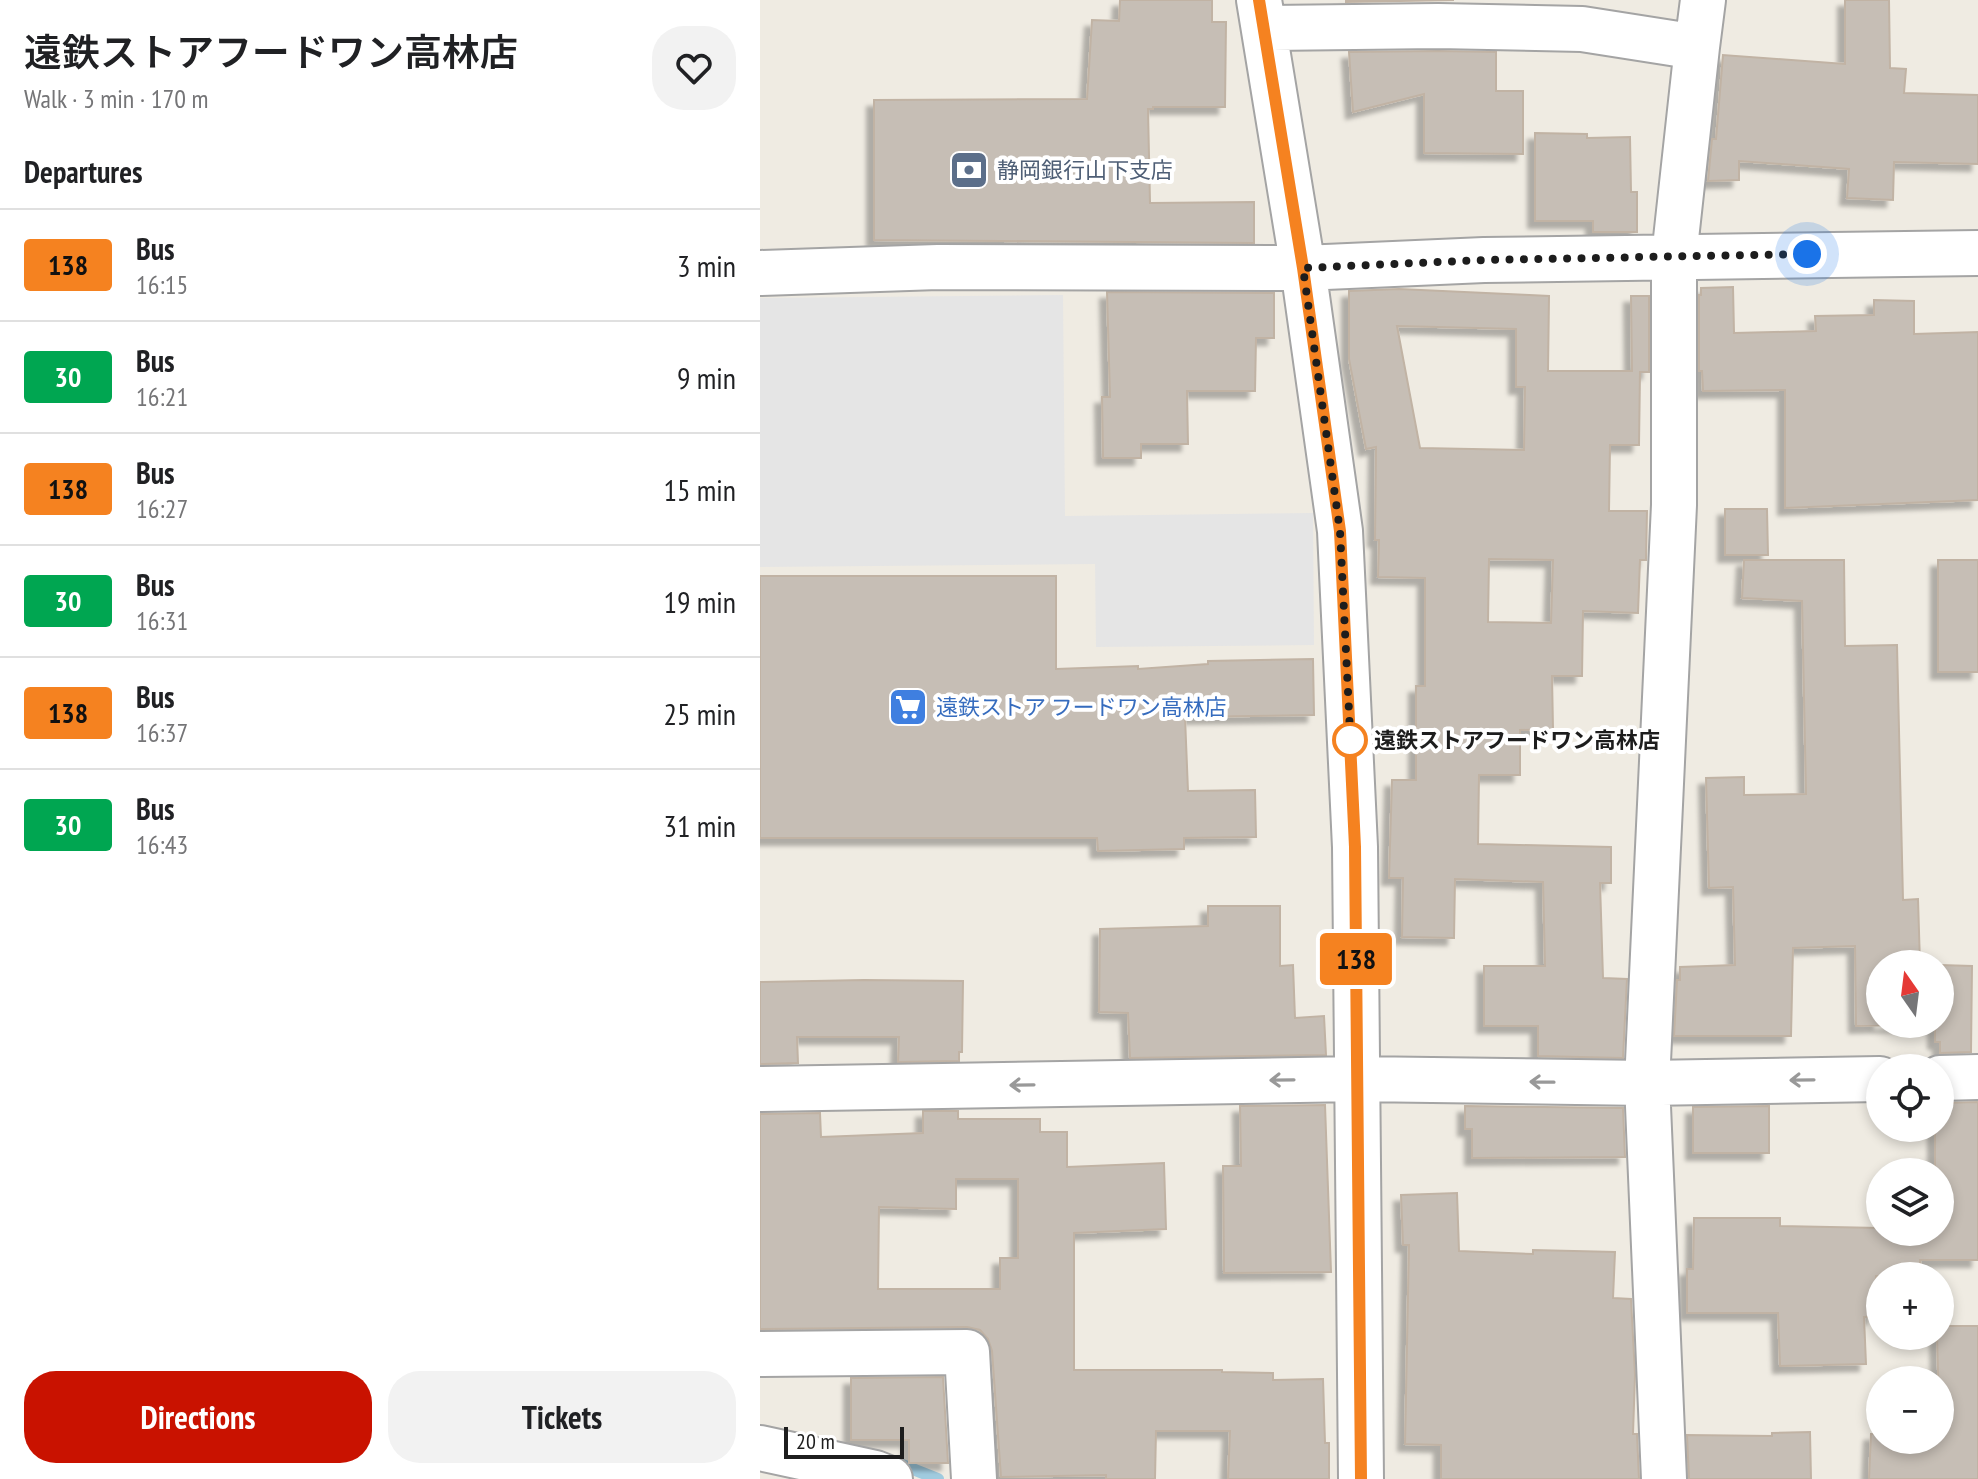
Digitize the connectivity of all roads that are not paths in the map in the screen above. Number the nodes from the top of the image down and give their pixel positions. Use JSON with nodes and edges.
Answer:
{"nodes":[{"id":1,"x":1703,"y":0,"type":"edge"},
{"id":2,"x":1261,"y":14,"type":"edge"},
{"id":3,"x":1697,"y":47,"type":"junction"},
{"id":4,"x":1978,"y":253,"type":"edge"},
{"id":5,"x":1674,"y":257,"type":"junction"},
{"id":6,"x":1303,"y":268,"type":"junction"},
{"id":7,"x":760,"y":273,"type":"edge"},
{"id":8,"x":1978,"y":1077,"type":"edge"},
{"id":9,"x":1954,"y":1078,"type":"edge"},
{"id":10,"x":1357,"y":1079,"type":"junction"},
{"id":11,"x":1866,"y":1079,"type":"edge"},
{"id":12,"x":1647,"y":1083,"type":"junction"},
{"id":13,"x":760,"y":1089,"type":"edge"},
{"id":14,"x":760,"y":1354,"type":"edge"},
{"id":15,"x":760,"y":1448,"type":"edge"},
{"id":16,"x":974,"y":1477,"type":"edge"},
{"id":17,"x":890,"y":1479,"type":"edge"},
{"id":18,"x":1361,"y":1479,"type":"edge"},
{"id":19,"x":1664,"y":1479,"type":"edge"}],
"edges":[{"from":1,"to":3,"type":"street"},
{"from":2,"to":3,"type":"street"},
{"from":2,"to":6,"type":"street"},
{"from":3,"to":5,"type":"street"},
{"from":4,"to":5,"type":"street"},
{"from":5,"to":6,"type":"street"},
{"from":5,"to":12,"type":"street"},
{"from":6,"to":7,"type":"street"},
{"from":6,"to":10,"type":"street"},
{"from":8,"to":9,"type":"street"},
{"from":12,"to":10,"type":"street","one_way":true},
{"from":10,"to":13,"type":"street","one_way":true},
{"from":10,"to":18,"type":"street"},
{"from":11,"to":12,"type":"street","one_way":true},
{"from":12,"to":19,"type":"street"},
{"from":14,"to":16,"type":"street"},
{"from":15,"to":17,"type":"street"}]}
